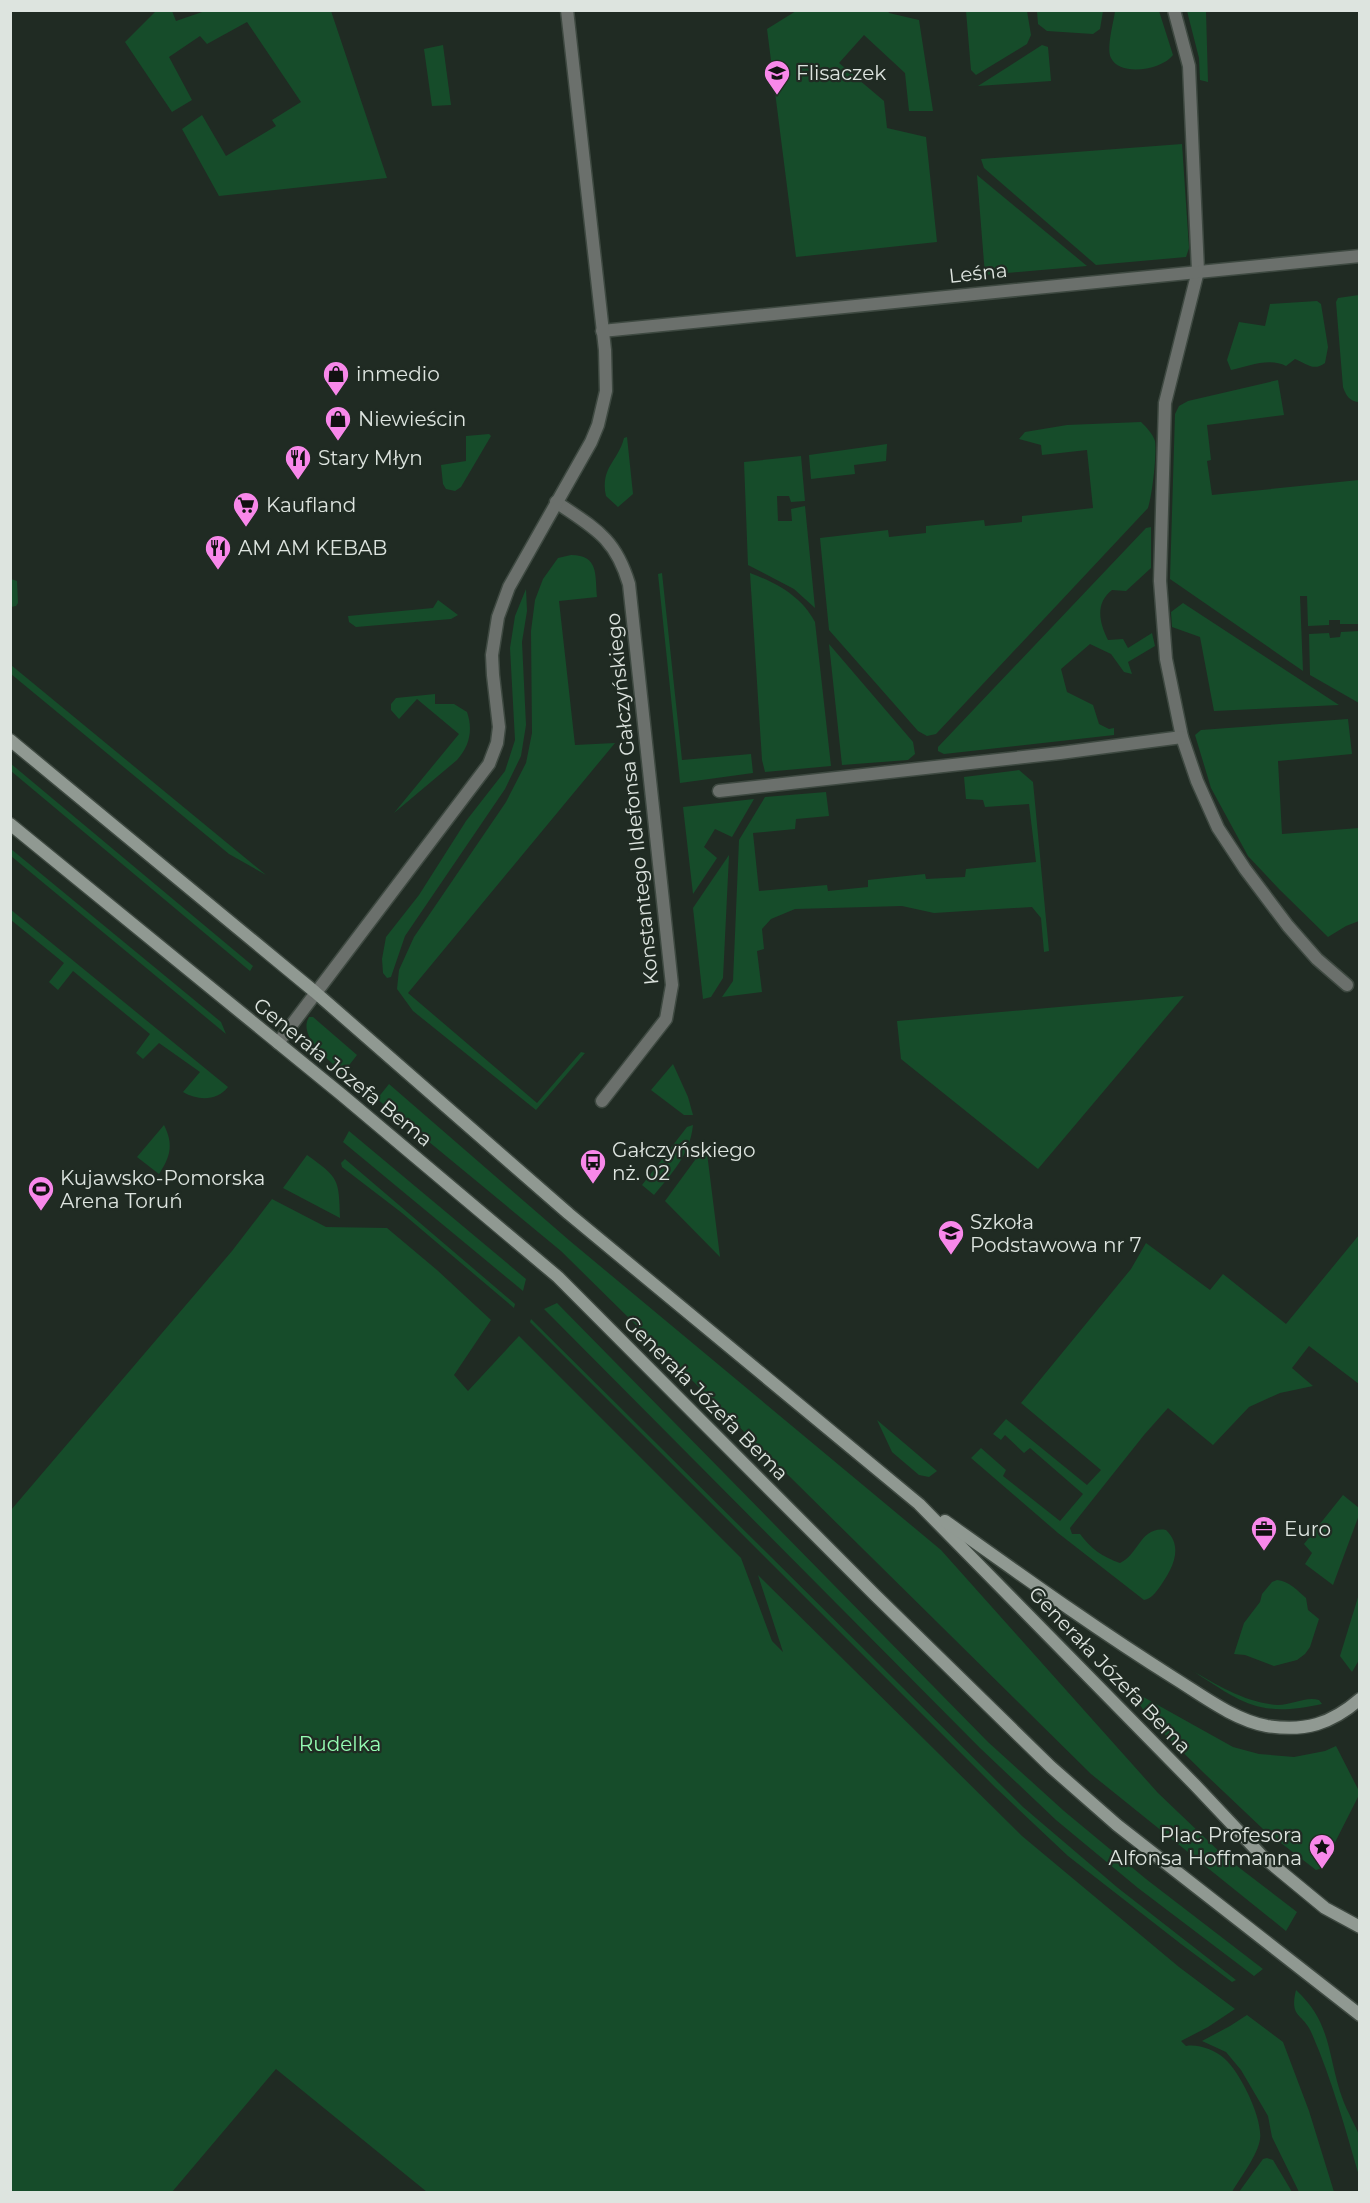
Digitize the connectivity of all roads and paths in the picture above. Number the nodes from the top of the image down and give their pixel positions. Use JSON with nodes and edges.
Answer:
{"nodes":[{"id":1,"x":567,"y":10,"type":"edge"},
{"id":2,"x":1174,"y":10,"type":"edge"},
{"id":3,"x":1359,"y":256,"type":"edge"},
{"id":4,"x":1198,"y":271,"type":"junction"},
{"id":5,"x":602,"y":331,"type":"junction"},
{"id":6,"x":556,"y":502,"type":"junction"},
{"id":7,"x":1182,"y":737,"type":"junction"},
{"id":8,"x":10,"y":740,"type":"edge"},
{"id":9,"x":719,"y":791,"type":"dead end"},
{"id":10,"x":10,"y":824,"type":"edge"},
{"id":11,"x":1347,"y":985,"type":"dead end"},
{"id":12,"x":315,"y":992,"type":"junction"},
{"id":13,"x":278,"y":1043,"type":"junction"},
{"id":14,"x":602,"y":1101,"type":"dead end"},
{"id":15,"x":919,"y":1504,"type":"junction"},
{"id":16,"x":1359,"y":1699,"type":"edge"},
{"id":17,"x":1359,"y":1927,"type":"edge"},
{"id":18,"x":1359,"y":2015,"type":"edge"}],
"edges":[{"from":1,"to":5,"type":"street"},
{"from":2,"to":4,"type":"street"},
{"from":3,"to":4,"type":"street","name":"Leśna"},
{"from":4,"to":5,"type":"street","name":"Leśna"},
{"from":4,"to":7,"type":"street"},
{"from":5,"to":6,"type":"street"},
{"from":6,"to":12,"type":"street"},
{"from":6,"to":14,"type":"street","name":"Konstantego Ildefonsa Gałczyńskiego"},
{"from":7,"to":9,"type":"street"},
{"from":7,"to":11,"type":"street"},
{"from":8,"to":12,"type":"main road","name":"Generała Józefa Bema"},
{"from":10,"to":13,"type":"main road","name":"Generała Józefa Bema"},
{"from":12,"to":13,"type":"street"},
{"from":12,"to":15,"type":"main road","name":"Generała Józefa Bema"},
{"from":13,"to":18,"type":"main road","name":"Generała Józefa Bema"},
{"from":15,"to":16,"type":"main road"},
{"from":15,"to":17,"type":"main road","name":"Generała Józefa Bema"}]}
